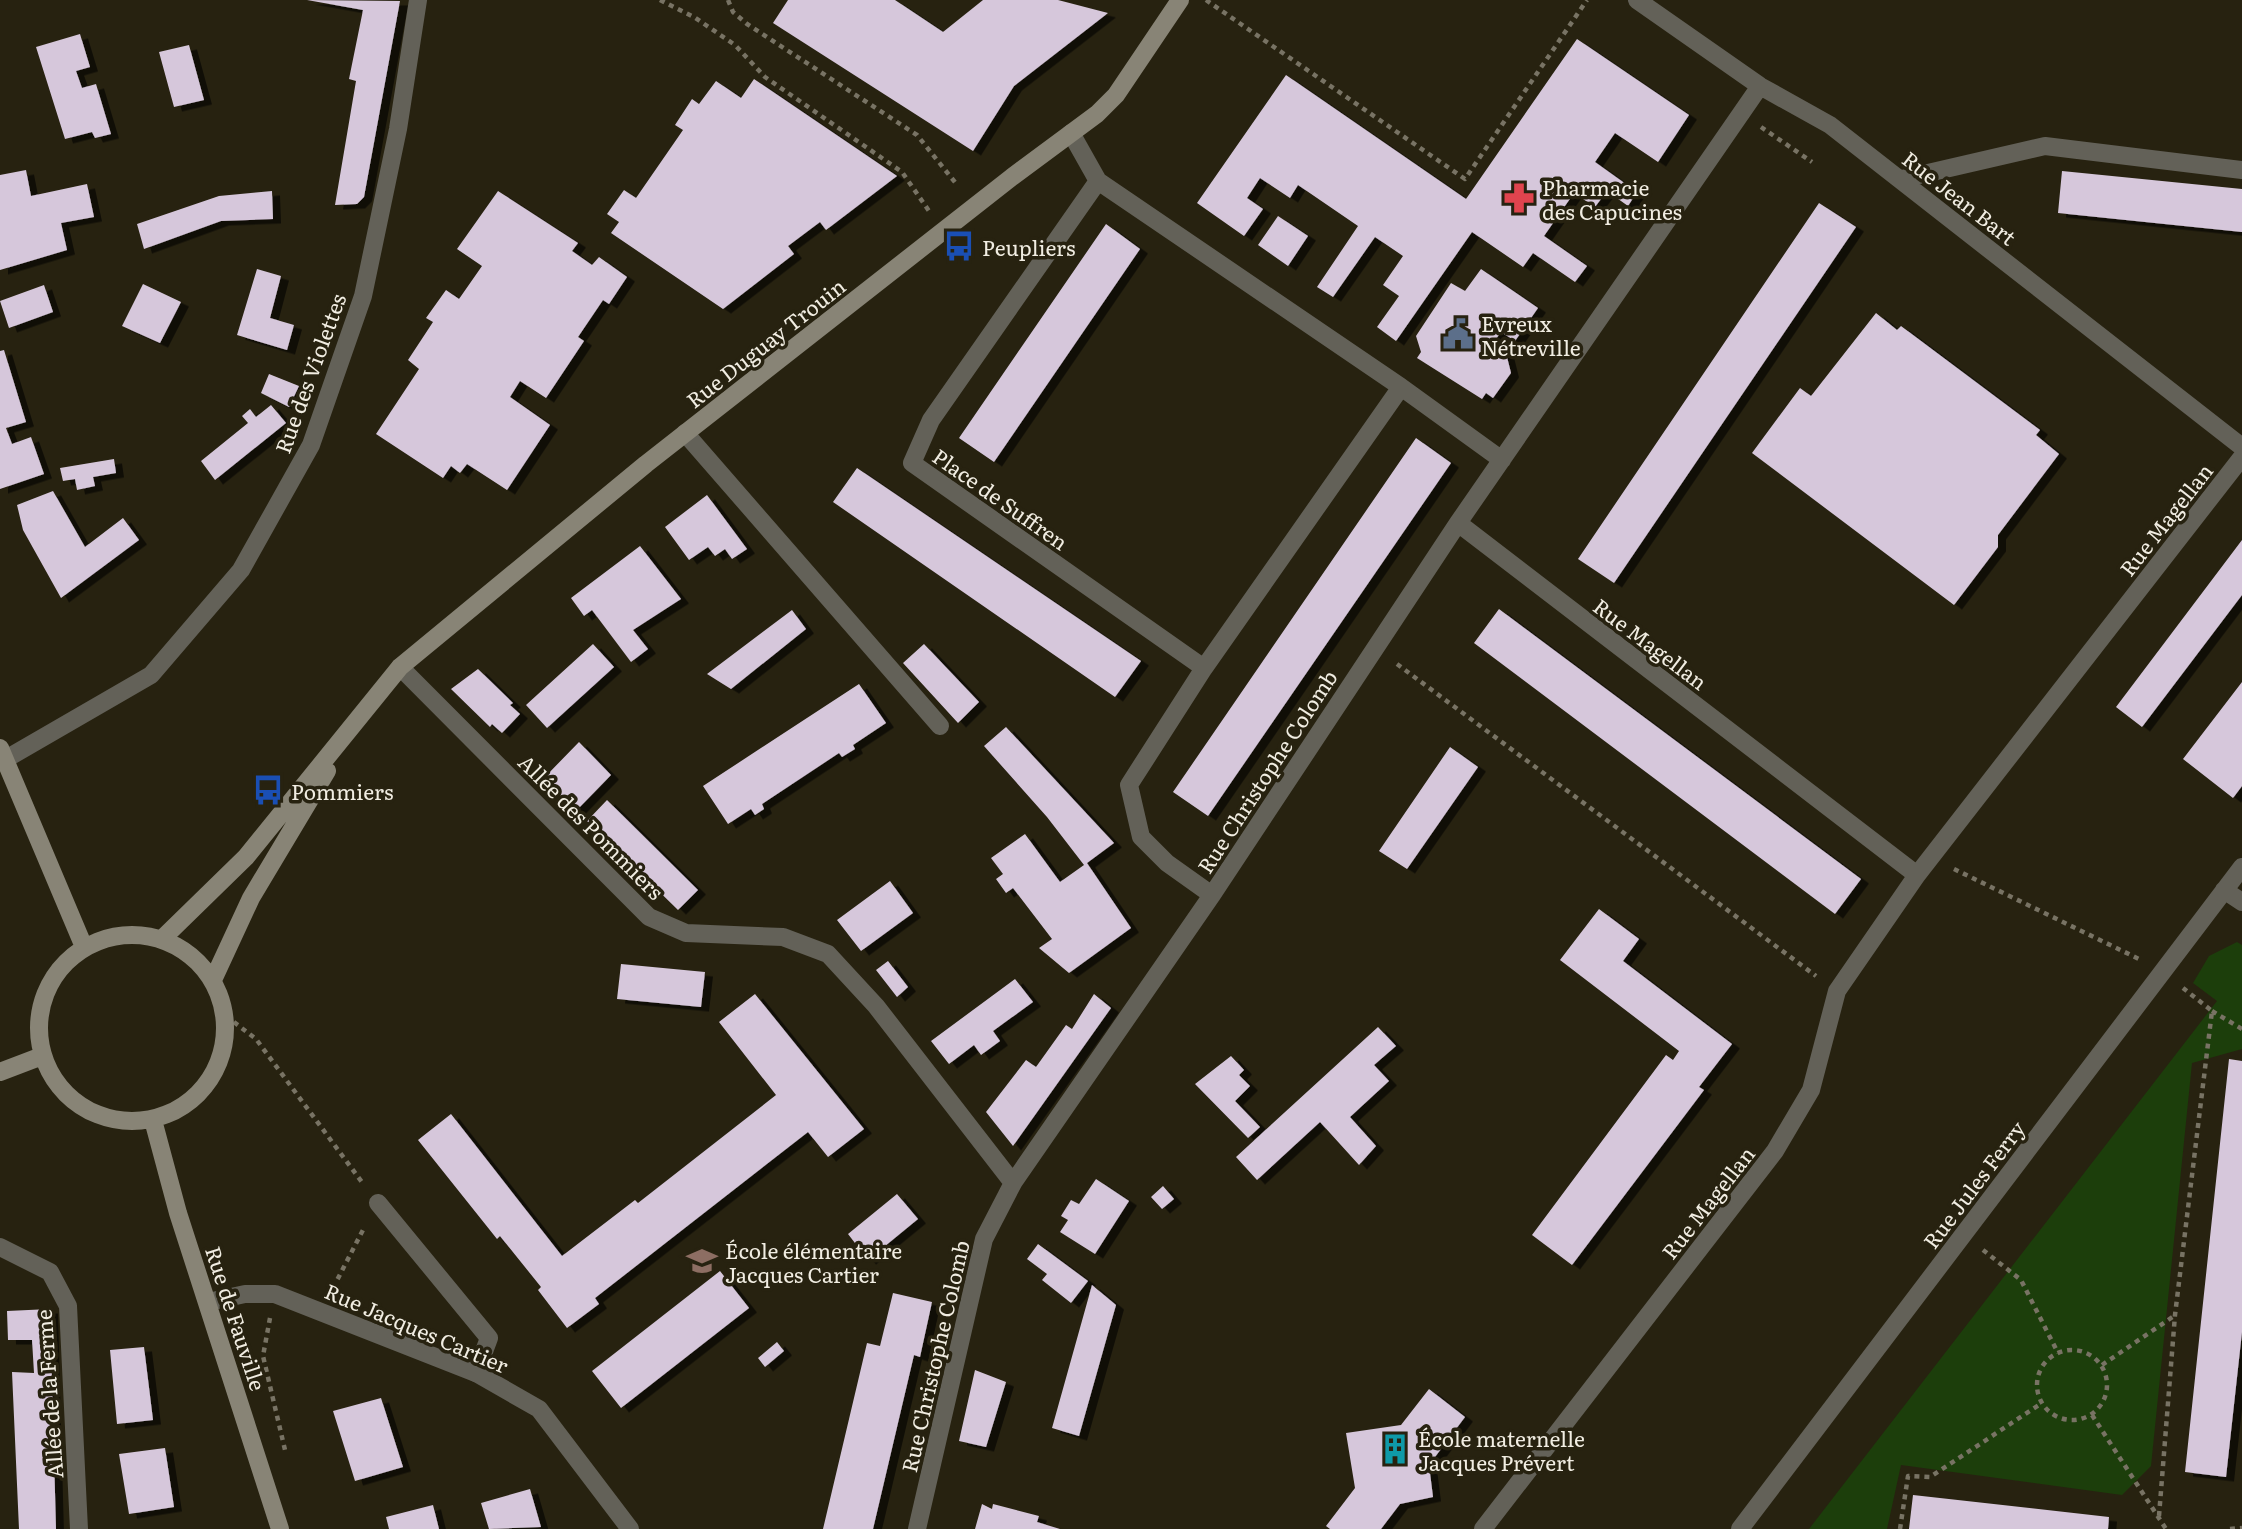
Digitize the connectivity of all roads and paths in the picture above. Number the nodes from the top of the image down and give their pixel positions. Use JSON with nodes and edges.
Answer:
{"nodes":[{"id":1,"x":418,"y":0,"type":"edge"},
{"id":2,"x":660,"y":0,"type":"edge"},
{"id":3,"x":728,"y":0,"type":"edge"},
{"id":4,"x":1180,"y":0,"type":"edge"},
{"id":5,"x":1205,"y":0,"type":"edge"},
{"id":6,"x":1587,"y":0,"type":"edge"},
{"id":7,"x":1637,"y":0,"type":"edge"},
{"id":8,"x":1760,"y":86,"type":"junction"},
{"id":9,"x":1743,"y":114,"type":"junction"},
{"id":10,"x":1071,"y":133,"type":"junction"},
{"id":11,"x":1812,"y":162,"type":"dead end"},
{"id":12,"x":2242,"y":170,"type":"edge"},
{"id":13,"x":1902,"y":179,"type":"junction"},
{"id":14,"x":1098,"y":181,"type":"junction"},
{"id":15,"x":973,"y":207,"type":"junction"},
{"id":16,"x":943,"y":231,"type":"junction"},
{"id":17,"x":1401,"y":387,"type":"junction"},
{"id":18,"x":685,"y":433,"type":"junction"},
{"id":19,"x":2242,"y":447,"type":"edge"},
{"id":20,"x":2242,"y":457,"type":"edge"},
{"id":21,"x":1503,"y":460,"type":"junction"},
{"id":22,"x":1458,"y":523,"type":"junction"},
{"id":23,"x":1375,"y":648,"type":"junction"},
{"id":24,"x":400,"y":667,"type":"junction"},
{"id":25,"x":1203,"y":668,"type":"junction"},
{"id":26,"x":364,"y":710,"type":"junction"},
{"id":27,"x":940,"y":726,"type":"dead end"},
{"id":28,"x":2,"y":754,"type":"edge"},
{"id":29,"x":1931,"y":858,"type":"junction"},
{"id":30,"x":2242,"y":867,"type":"edge"},
{"id":31,"x":1917,"y":875,"type":"junction"},
{"id":32,"x":2224,"y":890,"type":"junction"},
{"id":33,"x":1212,"y":895,"type":"junction"},
{"id":34,"x":2242,"y":902,"type":"edge"},
{"id":35,"x":162,"y":939,"type":"junction"},
{"id":36,"x":85,"y":947,"type":"junction"},
{"id":37,"x":2163,"y":971,"type":"junction"},
{"id":38,"x":213,"y":980,"type":"junction"},
{"id":39,"x":1837,"y":991,"type":"junction"},
{"id":40,"x":2212,"y":1012,"type":"junction"},
{"id":41,"x":226,"y":1016,"type":"junction"},
{"id":42,"x":2242,"y":1029,"type":"edge"},
{"id":43,"x":42,"y":1056,"type":"junction"},
{"id":44,"x":0,"y":1072,"type":"edge"},
{"id":45,"x":153,"y":1120,"type":"junction"},
{"id":46,"x":1013,"y":1183,"type":"junction"},
{"id":47,"x":378,"y":1203,"type":"junction"},
{"id":48,"x":1963,"y":1235,"type":"junction"},
{"id":49,"x":0,"y":1247,"type":"edge"},
{"id":50,"x":335,"y":1283,"type":"dead end"},
{"id":51,"x":275,"y":1294,"type":"junction"},
{"id":52,"x":208,"y":1302,"type":"junction"},
{"id":53,"x":2175,"y":1315,"type":"junction"},
{"id":54,"x":2058,"y":1353,"type":"junction"},
{"id":55,"x":2102,"y":1365,"type":"junction"},
{"id":56,"x":476,"y":1373,"type":"junction"},
{"id":57,"x":2042,"y":1403,"type":"junction"},
{"id":58,"x":2092,"y":1415,"type":"junction"},
{"id":59,"x":288,"y":1462,"type":"dead end"},
{"id":60,"x":2159,"y":1516,"type":"junction"},
{"id":61,"x":2242,"y":1528,"type":"edge"},
{"id":62,"x":79,"y":1529,"type":"edge"},
{"id":63,"x":280,"y":1529,"type":"edge"},
{"id":64,"x":630,"y":1529,"type":"edge"},
{"id":65,"x":917,"y":1529,"type":"edge"},
{"id":66,"x":1483,"y":1529,"type":"edge"},
{"id":67,"x":1740,"y":1529,"type":"edge"},
{"id":68,"x":1900,"y":1529,"type":"edge"},
{"id":69,"x":2166,"y":1529,"type":"edge"},
{"id":70,"x":2230,"y":1529,"type":"edge"}],
"edges":[{"from":1,"to":28,"type":"street","name":"Rue des Violettes"},
{"from":2,"to":16,"type":"path"},
{"from":3,"to":15,"type":"path"},
{"from":4,"to":10,"type":"street","name":"Rue Duguay Trouin"},
{"from":5,"to":6,"type":"path"},
{"from":7,"to":8,"type":"street","name":"Rue Jean Bart"},
{"from":8,"to":9,"type":"street","name":"Rue Christophe Colomb"},
{"from":8,"to":13,"type":"street","name":"Rue Jean Bart"},
{"from":9,"to":11,"type":"path"},
{"from":9,"to":21,"type":"street","name":"Rue Christophe Colomb"},
{"from":10,"to":14,"type":"street"},
{"from":10,"to":15,"type":"street","name":"Rue Duguay Trouin"},
{"from":12,"to":13,"type":"street"},
{"from":13,"to":19,"type":"street","name":"Rue Jean Bart"},
{"from":14,"to":17,"type":"street"},
{"from":14,"to":25,"type":"street","name":"Place de Suffren"},
{"from":15,"to":16,"type":"street","name":"Rue Duguay Trouin"},
{"from":16,"to":18,"type":"street","name":"Rue Duguay Trouin"},
{"from":17,"to":21,"type":"street"},
{"from":17,"to":25,"type":"street"},
{"from":18,"to":24,"type":"street","name":"Rue Duguay Trouin"},
{"from":18,"to":27,"type":"street"},
{"from":20,"to":29,"type":"street","name":"Rue Magellan"},
{"from":21,"to":22,"type":"street","name":"Rue Christophe Colomb"},
{"from":22,"to":23,"type":"street","name":"Rue Christophe Colomb"},
{"from":22,"to":31,"type":"street","name":"Rue Magellan"},
{"from":23,"to":33,"type":"street","name":"Rue Christophe Colomb"},
{"from":23,"to":39,"type":"path"},
{"from":24,"to":26,"type":"street","name":"Rue Duguay Trouin"},
{"from":24,"to":46,"type":"street","name":"Allée des Pommiers"},
{"from":25,"to":33,"type":"street"},
{"from":26,"to":35,"type":"street","name":"Rue Duguay Trouin"},
{"from":26,"to":38,"type":"street","name":"Rue Duguay Trouin"},
{"from":28,"to":36,"type":"street"},
{"from":29,"to":31,"type":"street","name":"Rue Magellan"},
{"from":29,"to":37,"type":"path"},
{"from":30,"to":32,"type":"street","name":"Rue Jules Ferry"},
{"from":31,"to":39,"type":"street","name":"Rue Magellan"},
{"from":32,"to":34,"type":"street"},
{"from":32,"to":37,"type":"street","name":"Rue Jules Ferry"},
{"from":33,"to":46,"type":"street","name":"Rue Christophe Colomb"},
{"from":35,"to":36,"type":"street"},
{"from":35,"to":38,"type":"street"},
{"from":36,"to":43,"type":"street"},
{"from":37,"to":40,"type":"path"},
{"from":37,"to":48,"type":"street","name":"Rue Jules Ferry"},
{"from":38,"to":41,"type":"street"},
{"from":39,"to":66,"type":"street","name":"Rue Magellan"},
{"from":40,"to":42,"type":"path"},
{"from":40,"to":53,"type":"path"},
{"from":41,"to":45,"type":"street"},
{"from":41,"to":47,"type":"path"},
{"from":43,"to":44,"type":"street"},
{"from":43,"to":45,"type":"street"},
{"from":45,"to":52,"type":"street","name":"Rue de Fauville"},
{"from":46,"to":65,"type":"street","name":"Rue Christophe Colomb"},
{"from":47,"to":50,"type":"path"},
{"from":47,"to":56,"type":"street"},
{"from":48,"to":54,"type":"path"},
{"from":48,"to":67,"type":"street","name":"Rue Jules Ferry"},
{"from":49,"to":62,"type":"street","name":"Allée de la Ferme"},
{"from":51,"to":52,"type":"street","name":"Rue Jacques Cartier"},
{"from":51,"to":56,"type":"street","name":"Rue Jacques Cartier"},
{"from":51,"to":59,"type":"path"},
{"from":52,"to":63,"type":"street","name":"Rue de Fauville"},
{"from":53,"to":55,"type":"path"},
{"from":53,"to":60,"type":"path"},
{"from":54,"to":55,"type":"path"},
{"from":54,"to":57,"type":"path"},
{"from":55,"to":58,"type":"path"},
{"from":56,"to":64,"type":"street","name":"Rue Jacques Cartier"},
{"from":57,"to":58,"type":"path"},
{"from":57,"to":68,"type":"path"},
{"from":58,"to":60,"type":"path"},
{"from":60,"to":69,"type":"path"},
{"from":61,"to":70,"type":"path"}]}
